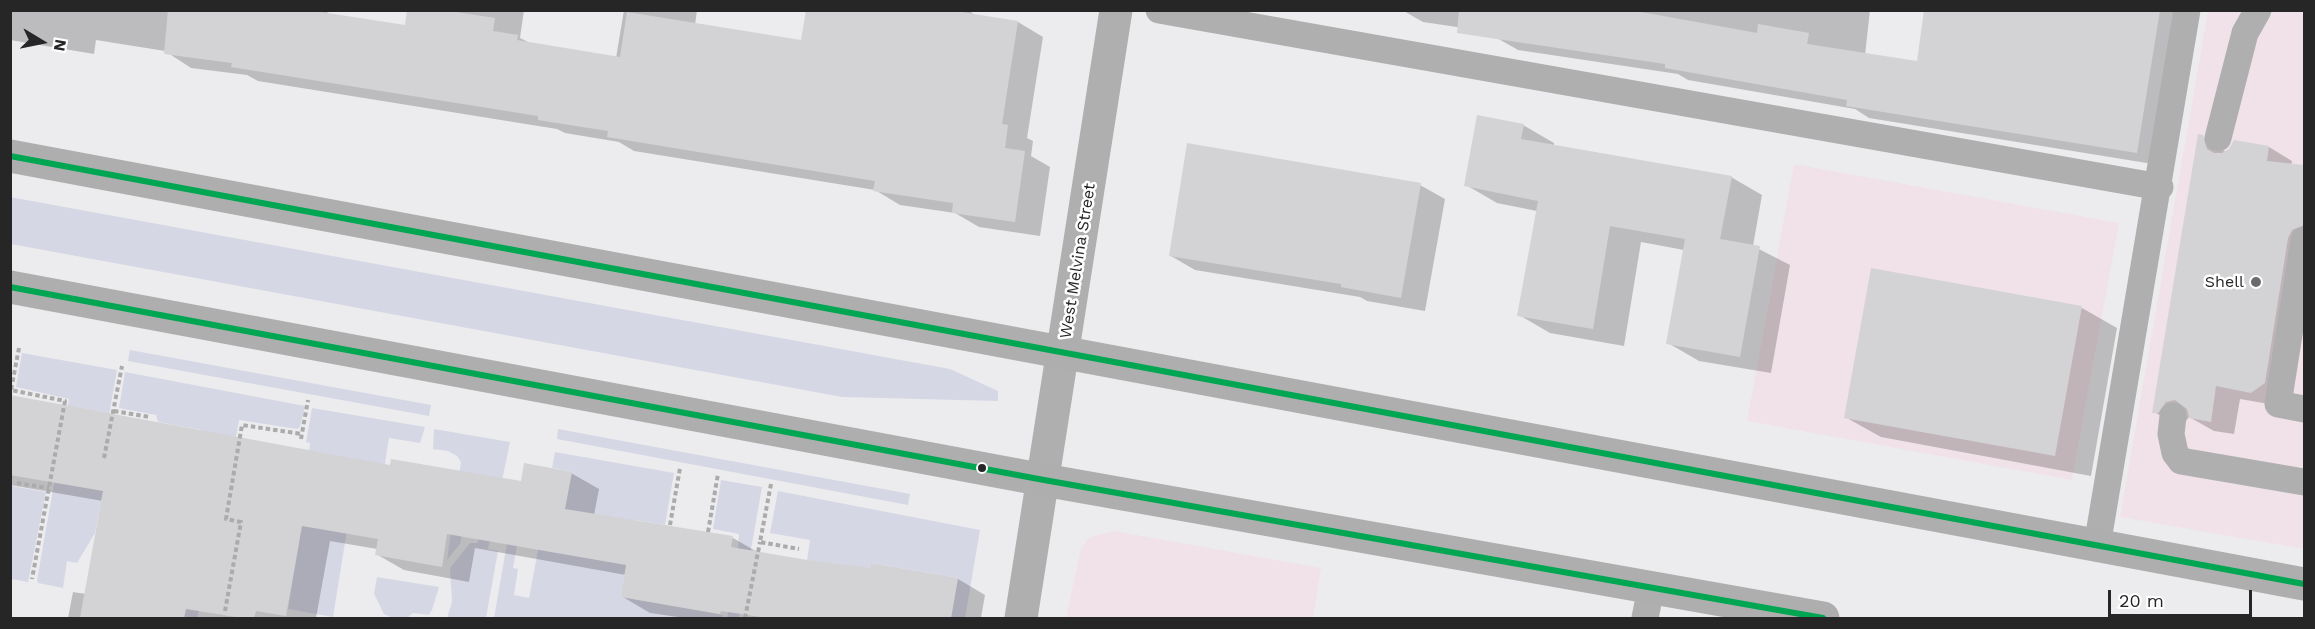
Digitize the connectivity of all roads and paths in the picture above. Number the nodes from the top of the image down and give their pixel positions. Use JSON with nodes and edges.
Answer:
{"nodes":[{"id":1,"x":1116,"y":10,"type":"edge"},
{"id":2,"x":1159,"y":10,"type":"edge"},
{"id":3,"x":2187,"y":10,"type":"edge"},
{"id":4,"x":2258,"y":10,"type":"edge"},
{"id":5,"x":2218,"y":138,"type":"dead end"},
{"id":6,"x":10,"y":156,"type":"edge"},
{"id":7,"x":2160,"y":187,"type":"junction"},
{"id":8,"x":2304,"y":240,"type":"edge"},
{"id":9,"x":10,"y":287,"type":"edge"},
{"id":10,"x":19,"y":348,"type":"dead end"},
{"id":11,"x":1064,"y":353,"type":"junction"},
{"id":12,"x":122,"y":366,"type":"dead end"},
{"id":13,"x":308,"y":400,"type":"dead end"},
{"id":14,"x":2304,"y":409,"type":"edge"},
{"id":15,"x":114,"y":411,"type":"junction"},
{"id":16,"x":2173,"y":416,"type":"dead end"},
{"id":17,"x":150,"y":417,"type":"dead end"},
{"id":18,"x":104,"y":458,"type":"dead end"},
{"id":19,"x":680,"y":468,"type":"dead end"},
{"id":20,"x":718,"y":474,"type":"dead end"},
{"id":21,"x":1044,"y":480,"type":"junction"},
{"id":22,"x":2304,"y":482,"type":"edge"},
{"id":23,"x":17,"y":483,"type":"dead end"},
{"id":24,"x":771,"y":484,"type":"dead end"},
{"id":25,"x":49,"y":488,"type":"junction"},
{"id":26,"x":670,"y":525,"type":"dead end"},
{"id":27,"x":708,"y":532,"type":"dead end"},
{"id":28,"x":760,"y":542,"type":"junction"},
{"id":29,"x":2097,"y":546,"type":"junction"},
{"id":30,"x":799,"y":549,"type":"dead end"},
{"id":31,"x":32,"y":579,"type":"dead end"},
{"id":32,"x":2304,"y":584,"type":"edge"},
{"id":33,"x":1648,"y":603,"type":"edge"},
{"id":34,"x":225,"y":611,"type":"dead end"},
{"id":35,"x":745,"y":618,"type":"edge"},
{"id":36,"x":1021,"y":618,"type":"edge"},
{"id":37,"x":1823,"y":618,"type":"edge"}],
"edges":[{"from":1,"to":11,"type":"street","name":"West Melvina Street"},
{"from":2,"to":7,"type":"lane"},
{"from":3,"to":7,"type":"lane"},
{"from":4,"to":5,"type":"lane"},
{"from":6,"to":11,"type":"main road"},
{"from":7,"to":29,"type":"lane"},
{"from":8,"to":14,"type":"lane"},
{"from":9,"to":21,"type":"main road"},
{"from":10,"to":25,"type":"path"},
{"from":11,"to":21,"type":"street","name":"West Melvina Street"},
{"from":11,"to":29,"type":"main road"},
{"from":12,"to":15,"type":"path"},
{"from":13,"to":34,"type":"path"},
{"from":15,"to":17,"type":"path"},
{"from":15,"to":18,"type":"path"},
{"from":16,"to":22,"type":"lane"},
{"from":19,"to":26,"type":"path"},
{"from":20,"to":27,"type":"path"},
{"from":21,"to":33,"type":"main road"},
{"from":21,"to":36,"type":"street","name":"West Melvina Street"},
{"from":23,"to":25,"type":"path"},
{"from":24,"to":28,"type":"path"},
{"from":25,"to":31,"type":"path"},
{"from":28,"to":30,"type":"path"},
{"from":28,"to":35,"type":"path"},
{"from":29,"to":32,"type":"main road"},
{"from":33,"to":37,"type":"main road"}]}
